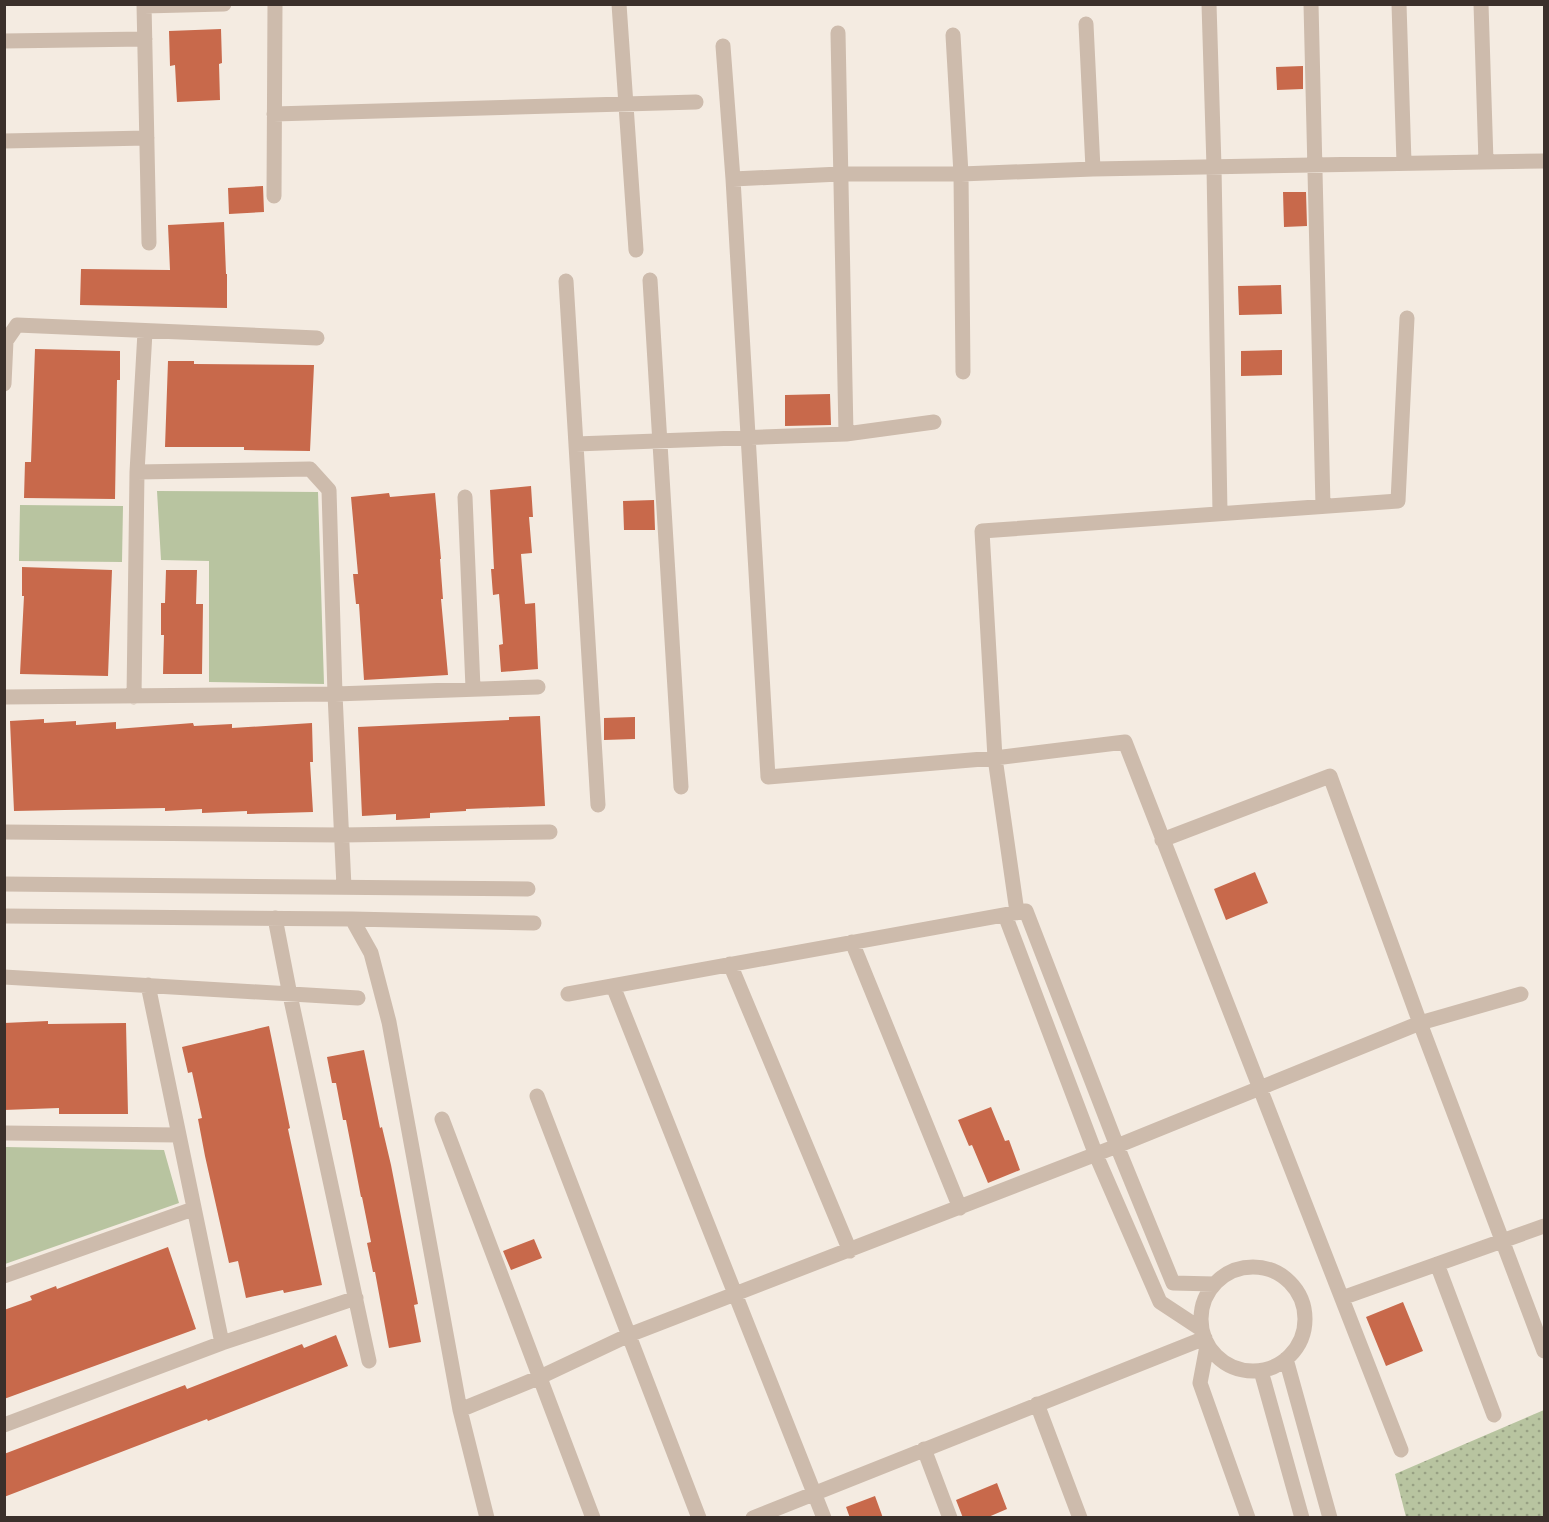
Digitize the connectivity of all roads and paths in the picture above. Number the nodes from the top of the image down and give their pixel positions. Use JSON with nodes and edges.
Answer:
{"nodes":[{"id":1,"x":224,"y":4,"type":"edge"},
{"id":2,"x":275,"y":4,"type":"edge"},
{"id":3,"x":619,"y":4,"type":"edge"},
{"id":4,"x":1209,"y":4,"type":"edge"},
{"id":5,"x":1311,"y":4,"type":"edge"},
{"id":6,"x":1399,"y":4,"type":"edge"},
{"id":7,"x":1481,"y":4,"type":"edge"},
{"id":8,"x":144,"y":5,"type":"edge"},
{"id":9,"x":1086,"y":24,"type":"dead end"},
{"id":10,"x":838,"y":33,"type":"dead end"},
{"id":11,"x":952,"y":35,"type":"dead end"},
{"id":12,"x":145,"y":39,"type":"junction"},
{"id":13,"x":4,"y":41,"type":"edge"},
{"id":14,"x":723,"y":46,"type":"dead end"},
{"id":15,"x":696,"y":102,"type":"dead end"},
{"id":16,"x":626,"y":104,"type":"junction"},
{"id":17,"x":274,"y":114,"type":"junction"},
{"id":18,"x":147,"y":138,"type":"junction"},
{"id":19,"x":4,"y":141,"type":"edge"},
{"id":20,"x":1545,"y":161,"type":"edge"},
{"id":21,"x":1486,"y":162,"type":"junction"},
{"id":22,"x":1404,"y":163,"type":"junction"},
{"id":23,"x":1316,"y":165,"type":"junction"},
{"id":24,"x":1214,"y":166,"type":"junction"},
{"id":25,"x":1093,"y":169,"type":"junction"},
{"id":26,"x":840,"y":174,"type":"junction"},
{"id":27,"x":961,"y":174,"type":"junction"},
{"id":28,"x":734,"y":179,"type":"junction"},
{"id":29,"x":274,"y":196,"type":"dead end"},
{"id":30,"x":149,"y":243,"type":"dead end"},
{"id":31,"x":636,"y":250,"type":"dead end"},
{"id":32,"x":650,"y":280,"type":"dead end"},
{"id":33,"x":566,"y":281,"type":"dead end"},
{"id":34,"x":1407,"y":318,"type":"dead end"},
{"id":35,"x":145,"y":332,"type":"junction"},
{"id":36,"x":317,"y":338,"type":"dead end"},
{"id":37,"x":963,"y":372,"type":"dead end"},
{"id":38,"x":4,"y":384,"type":"edge"},
{"id":39,"x":934,"y":422,"type":"dead end"},
{"id":40,"x":846,"y":434,"type":"junction"},
{"id":41,"x":748,"y":438,"type":"junction"},
{"id":42,"x":660,"y":441,"type":"junction"},
{"id":43,"x":576,"y":444,"type":"junction"},
{"id":44,"x":137,"y":472,"type":"junction"},
{"id":45,"x":465,"y":497,"type":"dead end"},
{"id":46,"x":1323,"y":506,"type":"junction"},
{"id":47,"x":1220,"y":513,"type":"junction"},
{"id":48,"x":538,"y":687,"type":"dead end"},
{"id":49,"x":473,"y":688,"type":"junction"},
{"id":50,"x":335,"y":694,"type":"junction"},
{"id":51,"x":4,"y":697,"type":"edge"},
{"id":52,"x":134,"y":697,"type":"junction"},
{"id":53,"x":995,"y":758,"type":"junction"},
{"id":54,"x":681,"y":787,"type":"dead end"},
{"id":55,"x":597,"y":805,"type":"dead end"},
{"id":56,"x":4,"y":832,"type":"edge"},
{"id":57,"x":550,"y":832,"type":"dead end"},
{"id":58,"x":341,"y":836,"type":"junction"},
{"id":59,"x":1162,"y":840,"type":"junction"},
{"id":60,"x":4,"y":884,"type":"edge"},
{"id":61,"x":344,"y":887,"type":"junction"},
{"id":62,"x":528,"y":889,"type":"dead end"},
{"id":63,"x":1011,"y":913,"type":"junction"},
{"id":64,"x":4,"y":916,"type":"edge"},
{"id":65,"x":275,"y":918,"type":"junction"},
{"id":66,"x":352,"y":919,"type":"junction"},
{"id":67,"x":534,"y":923,"type":"dead end"},
{"id":68,"x":852,"y":942,"type":"junction"},
{"id":69,"x":730,"y":964,"type":"junction"},
{"id":70,"x":4,"y":977,"type":"edge"},
{"id":71,"x":148,"y":985,"type":"junction"},
{"id":72,"x":613,"y":986,"type":"junction"},
{"id":73,"x":568,"y":994,"type":"dead end"},
{"id":74,"x":1521,"y":994,"type":"dead end"},
{"id":75,"x":290,"y":995,"type":"junction"},
{"id":76,"x":358,"y":998,"type":"dead end"},
{"id":77,"x":1420,"y":1023,"type":"junction"},
{"id":78,"x":1260,"y":1089,"type":"junction"},
{"id":79,"x":537,"y":1096,"type":"dead end"},
{"id":80,"x":442,"y":1119,"type":"dead end"},
{"id":81,"x":4,"y":1132,"type":"edge"},
{"id":82,"x":178,"y":1135,"type":"junction"},
{"id":83,"x":1117,"y":1146,"type":"junction"},
{"id":84,"x":1096,"y":1155,"type":"junction"},
{"id":85,"x":960,"y":1208,"type":"junction"},
{"id":86,"x":193,"y":1209,"type":"junction"},
{"id":87,"x":1545,"y":1226,"type":"edge"},
{"id":88,"x":1503,"y":1240,"type":"junction"},
{"id":89,"x":849,"y":1251,"type":"junction"},
{"id":90,"x":1437,"y":1264,"type":"junction"},
{"id":91,"x":4,"y":1276,"type":"edge"},
{"id":92,"x":1214,"y":1284,"type":"junction"},
{"id":93,"x":735,"y":1294,"type":"junction"},
{"id":94,"x":356,"y":1298,"type":"junction"},
{"id":95,"x":1342,"y":1298,"type":"junction"},
{"id":96,"x":629,"y":1335,"type":"junction"},
{"id":97,"x":1204,"y":1338,"type":"junction"},
{"id":98,"x":222,"y":1343,"type":"junction"},
{"id":99,"x":1545,"y":1351,"type":"edge"},
{"id":100,"x":1286,"y":1359,"type":"junction"},
{"id":101,"x":369,"y":1360,"type":"dead end"},
{"id":102,"x":1261,"y":1371,"type":"junction"},
{"id":103,"x":538,"y":1378,"type":"junction"},
{"id":104,"x":1037,"y":1404,"type":"junction"},
{"id":105,"x":460,"y":1410,"type":"junction"},
{"id":106,"x":1494,"y":1415,"type":"dead end"},
{"id":107,"x":4,"y":1425,"type":"edge"},
{"id":108,"x":924,"y":1449,"type":"junction"},
{"id":109,"x":1401,"y":1450,"type":"dead end"},
{"id":110,"x":814,"y":1493,"type":"junction"},
{"id":111,"x":487,"y":1518,"type":"edge"},
{"id":112,"x":593,"y":1518,"type":"edge"},
{"id":113,"x":699,"y":1518,"type":"edge"},
{"id":114,"x":753,"y":1518,"type":"edge"},
{"id":115,"x":824,"y":1518,"type":"edge"},
{"id":116,"x":950,"y":1518,"type":"edge"},
{"id":117,"x":1080,"y":1518,"type":"edge"},
{"id":118,"x":1248,"y":1518,"type":"edge"},
{"id":119,"x":1302,"y":1518,"type":"edge"},
{"id":120,"x":1330,"y":1518,"type":"edge"}],
"edges":[{"from":1,"to":8,"type":"street"},
{"from":2,"to":17,"type":"street"},
{"from":3,"to":16,"type":"street"},
{"from":4,"to":24,"type":"street"},
{"from":5,"to":23,"type":"street"},
{"from":6,"to":22,"type":"street"},
{"from":7,"to":21,"type":"street"},
{"from":8,"to":12,"type":"street"},
{"from":9,"to":25,"type":"street"},
{"from":10,"to":26,"type":"street"},
{"from":11,"to":27,"type":"street"},
{"from":12,"to":13,"type":"street"},
{"from":12,"to":18,"type":"street"},
{"from":14,"to":28,"type":"street"},
{"from":15,"to":16,"type":"street"},
{"from":16,"to":17,"type":"street"},
{"from":16,"to":31,"type":"street"},
{"from":17,"to":29,"type":"street"},
{"from":18,"to":19,"type":"street"},
{"from":18,"to":30,"type":"street"},
{"from":20,"to":21,"type":"street"},
{"from":21,"to":22,"type":"street"},
{"from":22,"to":23,"type":"street"},
{"from":23,"to":24,"type":"street"},
{"from":23,"to":46,"type":"street"},
{"from":24,"to":25,"type":"street"},
{"from":24,"to":47,"type":"street"},
{"from":25,"to":27,"type":"street"},
{"from":26,"to":27,"type":"street"},
{"from":26,"to":28,"type":"street"},
{"from":26,"to":40,"type":"street"},
{"from":27,"to":37,"type":"street"},
{"from":28,"to":41,"type":"street"},
{"from":32,"to":42,"type":"street"},
{"from":33,"to":43,"type":"street"},
{"from":34,"to":46,"type":"street"},
{"from":35,"to":36,"type":"street"},
{"from":35,"to":38,"type":"street"},
{"from":35,"to":44,"type":"street"},
{"from":39,"to":40,"type":"street"},
{"from":40,"to":41,"type":"street"},
{"from":41,"to":42,"type":"street"},
{"from":41,"to":53,"type":"street"},
{"from":42,"to":43,"type":"street"},
{"from":42,"to":54,"type":"street"},
{"from":43,"to":55,"type":"street"},
{"from":44,"to":50,"type":"street"},
{"from":44,"to":52,"type":"street"},
{"from":45,"to":49,"type":"street"},
{"from":46,"to":47,"type":"street"},
{"from":47,"to":53,"type":"street"},
{"from":48,"to":49,"type":"street"},
{"from":49,"to":50,"type":"street"},
{"from":50,"to":52,"type":"street"},
{"from":50,"to":58,"type":"street"},
{"from":51,"to":52,"type":"street"},
{"from":53,"to":59,"type":"street"},
{"from":53,"to":63,"type":"street"},
{"from":56,"to":58,"type":"street"},
{"from":57,"to":58,"type":"street"},
{"from":58,"to":61,"type":"street"},
{"from":59,"to":77,"type":"street"},
{"from":59,"to":78,"type":"street"},
{"from":60,"to":61,"type":"street"},
{"from":61,"to":62,"type":"street"},
{"from":63,"to":68,"type":"street"},
{"from":63,"to":83,"type":"street"},
{"from":63,"to":84,"type":"street"},
{"from":64,"to":65,"type":"street"},
{"from":65,"to":66,"type":"street"},
{"from":65,"to":75,"type":"street"},
{"from":66,"to":67,"type":"street"},
{"from":66,"to":105,"type":"street"},
{"from":68,"to":69,"type":"street"},
{"from":68,"to":85,"type":"street"},
{"from":69,"to":72,"type":"street"},
{"from":69,"to":89,"type":"street"},
{"from":70,"to":71,"type":"street"},
{"from":71,"to":75,"type":"street"},
{"from":71,"to":82,"type":"street"},
{"from":72,"to":73,"type":"street"},
{"from":72,"to":93,"type":"street"},
{"from":74,"to":77,"type":"street"},
{"from":75,"to":76,"type":"street"},
{"from":75,"to":94,"type":"street"},
{"from":77,"to":78,"type":"street"},
{"from":77,"to":88,"type":"street"},
{"from":78,"to":83,"type":"street"},
{"from":78,"to":95,"type":"street"},
{"from":79,"to":96,"type":"street"},
{"from":80,"to":103,"type":"street"},
{"from":81,"to":82,"type":"street"},
{"from":82,"to":86,"type":"street"},
{"from":83,"to":84,"type":"street"},
{"from":83,"to":92,"type":"street"},
{"from":84,"to":85,"type":"street"},
{"from":84,"to":97,"type":"street"},
{"from":85,"to":89,"type":"street"},
{"from":86,"to":91,"type":"street"},
{"from":86,"to":98,"type":"street"},
{"from":87,"to":88,"type":"street"},
{"from":88,"to":90,"type":"street"},
{"from":88,"to":99,"type":"street"},
{"from":89,"to":93,"type":"street"},
{"from":90,"to":95,"type":"street"},
{"from":90,"to":106,"type":"street"},
{"from":92,"to":97,"type":"street"},
{"from":92,"to":100,"type":"street"},
{"from":93,"to":96,"type":"street"},
{"from":93,"to":110,"type":"street"},
{"from":94,"to":98,"type":"street"},
{"from":94,"to":101,"type":"street"},
{"from":95,"to":109,"type":"street"},
{"from":96,"to":103,"type":"street"},
{"from":96,"to":113,"type":"street"},
{"from":97,"to":102,"type":"street"},
{"from":97,"to":104,"type":"street"},
{"from":97,"to":118,"type":"street"},
{"from":98,"to":107,"type":"street"},
{"from":100,"to":102,"type":"street"},
{"from":100,"to":120,"type":"street"},
{"from":102,"to":119,"type":"street"},
{"from":103,"to":105,"type":"street"},
{"from":103,"to":112,"type":"street"},
{"from":104,"to":108,"type":"street"},
{"from":104,"to":117,"type":"street"},
{"from":105,"to":111,"type":"street"},
{"from":108,"to":110,"type":"street"},
{"from":108,"to":116,"type":"street"},
{"from":110,"to":114,"type":"street"},
{"from":110,"to":115,"type":"street"}]}
